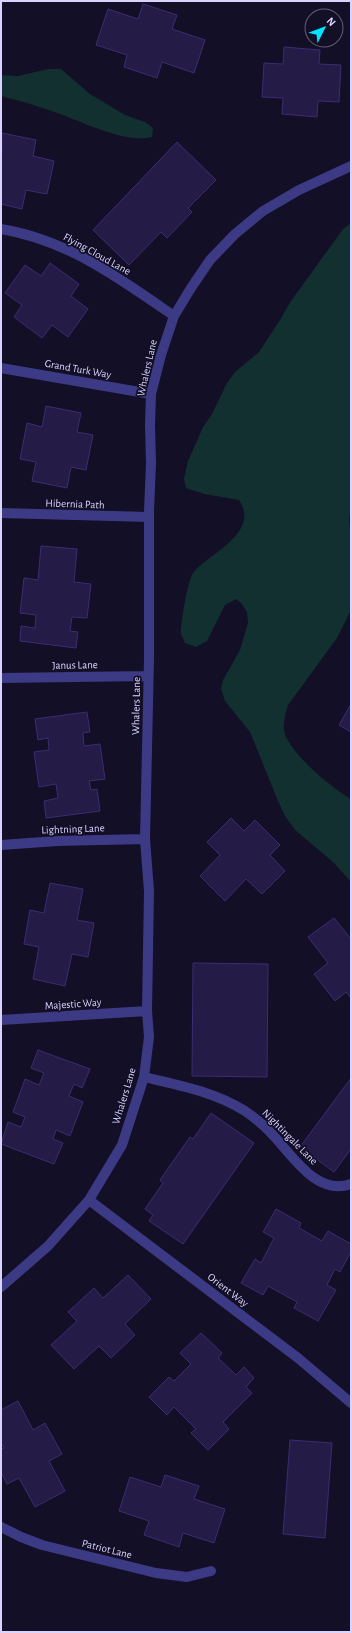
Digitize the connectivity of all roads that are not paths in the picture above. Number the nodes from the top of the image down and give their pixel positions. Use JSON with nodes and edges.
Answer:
{"nodes":[{"id":1,"x":351,"y":166,"type":"edge"},
{"id":2,"x":1,"y":229,"type":"edge"},
{"id":3,"x":174,"y":316,"type":"junction"},
{"id":4,"x":1,"y":368,"type":"edge"},
{"id":5,"x":151,"y":394,"type":"junction"},
{"id":6,"x":1,"y":513,"type":"edge"},
{"id":7,"x":149,"y":517,"type":"junction"},
{"id":8,"x":148,"y":676,"type":"junction"},
{"id":9,"x":1,"y":678,"type":"edge"},
{"id":10,"x":145,"y":839,"type":"junction"},
{"id":11,"x":1,"y":845,"type":"edge"},
{"id":12,"x":147,"y":1011,"type":"junction"},
{"id":13,"x":1,"y":1020,"type":"edge"},
{"id":14,"x":144,"y":1077,"type":"junction"},
{"id":15,"x":351,"y":1184,"type":"edge"},
{"id":16,"x":89,"y":1200,"type":"junction"},
{"id":17,"x":1,"y":1287,"type":"edge"},
{"id":18,"x":351,"y":1403,"type":"edge"},
{"id":19,"x":1,"y":1527,"type":"edge"},
{"id":20,"x":211,"y":1570,"type":"dead end"}],
"edges":[{"from":1,"to":3,"type":"street","name":"Whalers Lane"},
{"from":2,"to":3,"type":"street","name":"Flying Cloud Lane"},
{"from":3,"to":5,"type":"street","name":"Whalers Lane"},
{"from":4,"to":5,"type":"street","name":"Grand Turk Way"},
{"from":5,"to":7,"type":"street","name":"Whalers Lane"},
{"from":6,"to":7,"type":"street","name":"Hibernia Path"},
{"from":7,"to":8,"type":"street","name":"Whalers Lane"},
{"from":8,"to":9,"type":"street","name":"Janus Lane"},
{"from":8,"to":10,"type":"street","name":"Whalers Lane"},
{"from":10,"to":11,"type":"street","name":"Lightning Lane"},
{"from":10,"to":12,"type":"street","name":"Whalers Lane"},
{"from":12,"to":13,"type":"street","name":"Majestic Way"},
{"from":12,"to":14,"type":"street","name":"Whalers Lane"},
{"from":14,"to":15,"type":"street","name":"Nightingale Lane"},
{"from":14,"to":16,"type":"street","name":"Whalers Lane"},
{"from":16,"to":17,"type":"street","name":"Whalers Lane"},
{"from":16,"to":18,"type":"street","name":"Orient Way"},
{"from":19,"to":20,"type":"street","name":"Patriot Lane"}]}
